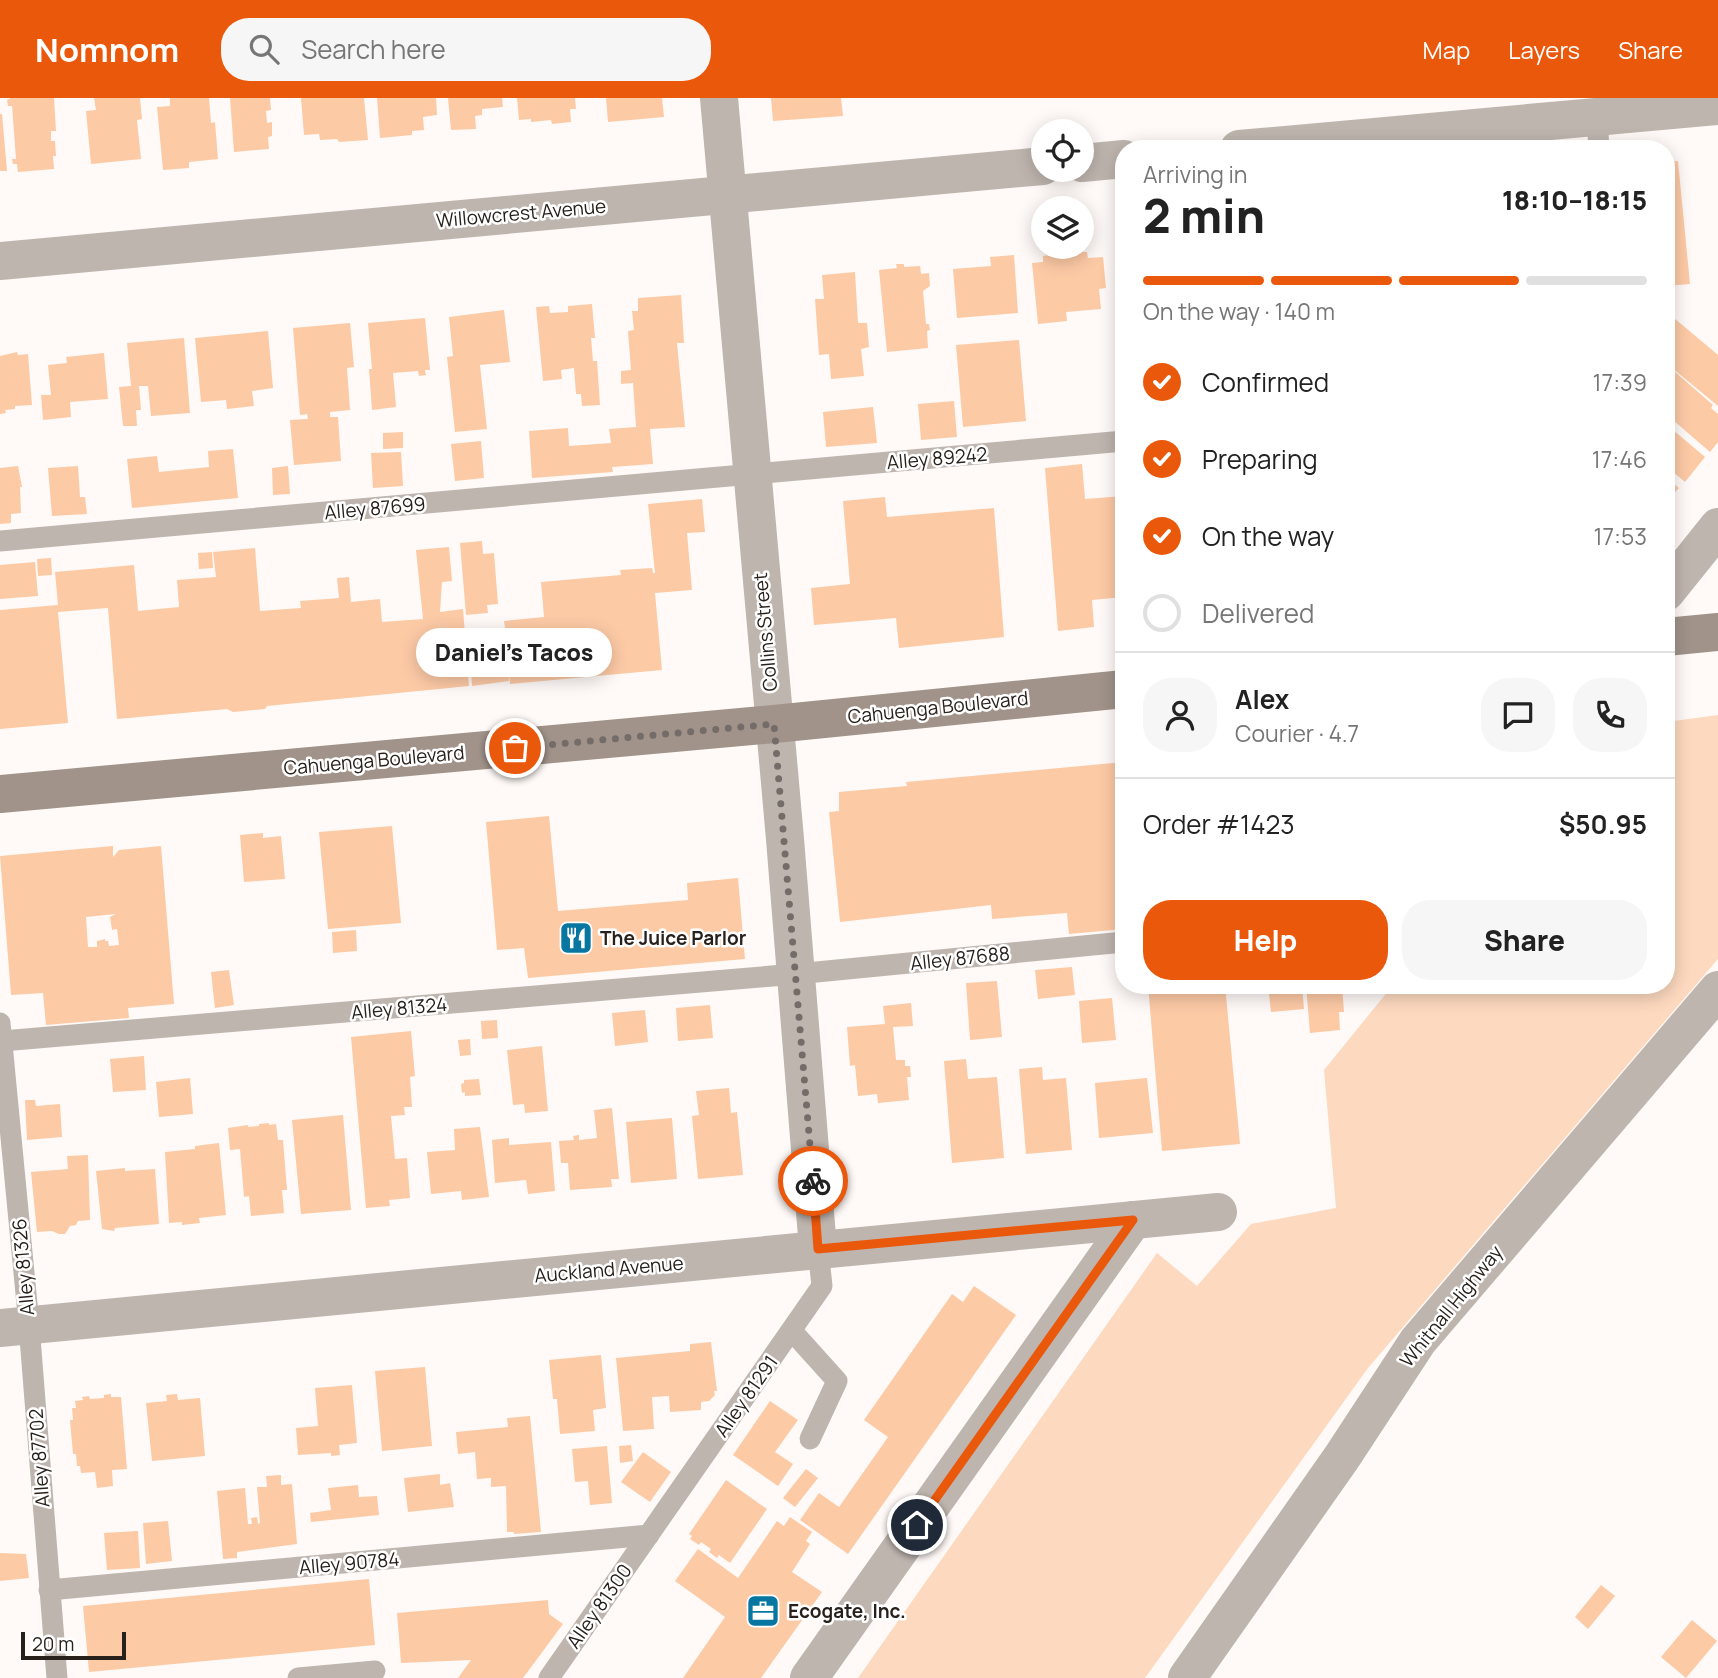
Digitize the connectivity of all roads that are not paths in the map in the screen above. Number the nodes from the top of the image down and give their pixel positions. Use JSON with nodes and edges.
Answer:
{"nodes":[{"id":1,"x":719,"y":98,"type":"edge"},
{"id":2,"x":1718,"y":106,"type":"edge"},
{"id":3,"x":1598,"y":133,"type":"edge"},
{"id":4,"x":1441,"y":140,"type":"edge"},
{"id":5,"x":1115,"y":160,"type":"edge"},
{"id":6,"x":1094,"y":162,"type":"edge"},
{"id":7,"x":1031,"y":167,"type":"edge"},
{"id":8,"x":727,"y":194,"type":"junction"},
{"id":9,"x":0,"y":261,"type":"edge"},
{"id":10,"x":1115,"y":442,"type":"edge"},
{"id":11,"x":751,"y":475,"type":"junction"},
{"id":12,"x":1718,"y":527,"type":"edge"},
{"id":13,"x":0,"y":541,"type":"edge"},
{"id":14,"x":1675,"y":581,"type":"edge"},
{"id":15,"x":1718,"y":632,"type":"edge"},
{"id":16,"x":1675,"y":636,"type":"edge"},
{"id":17,"x":1115,"y":690,"type":"edge"},
{"id":18,"x":774,"y":724,"type":"junction"},
{"id":19,"x":0,"y":794,"type":"edge"},
{"id":20,"x":1115,"y":943,"type":"edge"},
{"id":21,"x":796,"y":974,"type":"junction"},
{"id":22,"x":1718,"y":990,"type":"edge"},
{"id":23,"x":1,"y":1032,"type":"edge"},
{"id":24,"x":1218,"y":1212,"type":"dead end"},
{"id":25,"x":1133,"y":1220,"type":"junction"},
{"id":26,"x":818,"y":1249,"type":"junction"},
{"id":27,"x":14,"y":1326,"type":"edge"},
{"id":28,"x":792,"y":1331,"type":"junction"},
{"id":29,"x":810,"y":1438,"type":"dead end"},
{"id":30,"x":649,"y":1535,"type":"junction"},
{"id":31,"x":49,"y":1590,"type":"junction"},
{"id":32,"x":375,"y":1671,"type":"dead end"},
{"id":33,"x":57,"y":1678,"type":"edge"},
{"id":34,"x":298,"y":1678,"type":"edge"},
{"id":35,"x":549,"y":1678,"type":"edge"},
{"id":36,"x":809,"y":1678,"type":"edge"},
{"id":37,"x":1187,"y":1678,"type":"edge"}],
"edges":[{"from":1,"to":8,"type":"street","name":"Collins Street"},
{"from":2,"to":3,"type":"street"},
{"from":3,"to":4,"type":"street"},
{"from":5,"to":6,"type":"street"},
{"from":7,"to":8,"type":"street","name":"Willowcrest Avenue"},
{"from":8,"to":9,"type":"street","name":"Willowcrest Avenue"},
{"from":8,"to":11,"type":"street","name":"Collins Street"},
{"from":10,"to":11,"type":"lane","name":"Alley 89242"},
{"from":11,"to":13,"type":"lane","name":"Alley 87699"},
{"from":11,"to":18,"type":"street","name":"Collins Street"},
{"from":12,"to":14,"type":"street"},
{"from":15,"to":16,"type":"main road"},
{"from":17,"to":18,"type":"main road","name":"Cahuenga Boulevard"},
{"from":18,"to":19,"type":"main road","name":"Cahuenga Boulevard"},
{"from":18,"to":21,"type":"street","name":"Collins Street"},
{"from":20,"to":21,"type":"lane","name":"Alley 87688"},
{"from":21,"to":23,"type":"lane","name":"Alley 81324"},
{"from":21,"to":26,"type":"street","name":"Collins Street"},
{"from":22,"to":37,"type":"street","name":"Whitnall Highway"},
{"from":23,"to":27,"type":"lane","name":"Alley 81326"},
{"from":24,"to":25,"type":"street","name":"Auckland Avenue"},
{"from":25,"to":26,"type":"street","name":"Auckland Avenue"},
{"from":25,"to":36,"type":"street"},
{"from":26,"to":27,"type":"street","name":"Auckland Avenue"},
{"from":26,"to":28,"type":"lane","name":"Alley 81291"},
{"from":27,"to":31,"type":"lane","name":"Alley 87702"},
{"from":28,"to":29,"type":"lane"},
{"from":28,"to":30,"type":"lane","name":"Alley 81291"},
{"from":30,"to":31,"type":"lane","name":"Alley 90784"},
{"from":30,"to":35,"type":"lane","name":"Alley 81300"},
{"from":31,"to":33,"type":"lane","name":"Alley 87702"},
{"from":32,"to":34,"type":"lane"}]}
